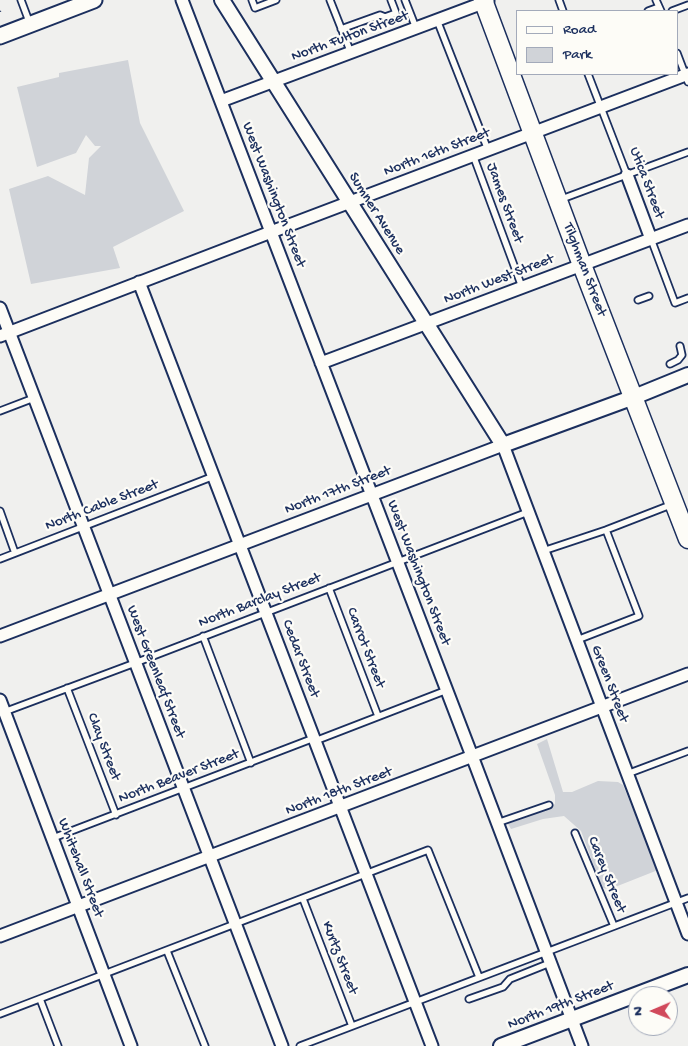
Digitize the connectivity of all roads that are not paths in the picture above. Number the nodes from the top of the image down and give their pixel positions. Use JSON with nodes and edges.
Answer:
{"nodes":[{"id":1,"x":21,"y":0,"type":"edge"},
{"id":2,"x":94,"y":0,"type":"edge"},
{"id":3,"x":182,"y":0,"type":"edge"},
{"id":4,"x":222,"y":0,"type":"edge"},
{"id":5,"x":252,"y":0,"type":"edge"},
{"id":6,"x":276,"y":0,"type":"edge"},
{"id":7,"x":330,"y":0,"type":"edge"},
{"id":8,"x":391,"y":0,"type":"edge"},
{"id":9,"x":405,"y":0,"type":"edge"},
{"id":10,"x":656,"y":0,"type":"edge"},
{"id":11,"x":486,"y":1,"type":"edge"},
{"id":12,"x":688,"y":5,"type":"edge"},
{"id":13,"x":660,"y":9,"type":"edge"},
{"id":14,"x":675,"y":10,"type":"edge"},
{"id":15,"x":438,"y":20,"type":"junction"},
{"id":16,"x":30,"y":24,"type":"junction"},
{"id":17,"x":416,"y":28,"type":"junction"},
{"id":18,"x":341,"y":29,"type":"junction"},
{"id":19,"x":0,"y":36,"type":"edge"},
{"id":20,"x":351,"y":52,"type":"junction"},
{"id":21,"x":678,"y":55,"type":"edge"},
{"id":22,"x":513,"y":65,"type":"edge"},
{"id":23,"x":588,"y":75,"type":"edge"},
{"id":24,"x":687,"y":77,"type":"edge"},
{"id":25,"x":272,"y":82,"type":"junction"},
{"id":26,"x":221,"y":101,"type":"junction"},
{"id":27,"x":600,"y":107,"type":"junction"},
{"id":28,"x":532,"y":133,"type":"junction"},
{"id":29,"x":488,"y":150,"type":"junction"},
{"id":30,"x":688,"y":152,"type":"edge"},
{"id":31,"x":473,"y":155,"type":"junction"},
{"id":32,"x":626,"y":175,"type":"junction"},
{"id":33,"x":558,"y":200,"type":"junction"},
{"id":34,"x":350,"y":202,"type":"junction"},
{"id":35,"x":688,"y":225,"type":"edge"},
{"id":36,"x":271,"y":232,"type":"junction"},
{"id":37,"x":651,"y":239,"type":"junction"},
{"id":38,"x":582,"y":265,"type":"junction"},
{"id":39,"x":139,"y":282,"type":"junction"},
{"id":40,"x":522,"y":287,"type":"junction"},
{"id":41,"x":649,"y":296,"type":"dead end"},
{"id":42,"x":688,"y":298,"type":"edge"},
{"id":43,"x":638,"y":300,"type":"dead end"},
{"id":44,"x":0,"y":308,"type":"edge"},
{"id":45,"x":426,"y":324,"type":"junction"},
{"id":46,"x":4,"y":334,"type":"edge"},
{"id":47,"x":680,"y":346,"type":"dead end"},
{"id":48,"x":321,"y":363,"type":"junction"},
{"id":49,"x":670,"y":364,"type":"dead end"},
{"id":50,"x":688,"y":375,"type":"edge"},
{"id":51,"x":634,"y":397,"type":"junction"},
{"id":52,"x":34,"y":398,"type":"junction"},
{"id":53,"x":0,"y":412,"type":"edge"},
{"id":54,"x":503,"y":445,"type":"junction"},
{"id":55,"x":214,"y":476,"type":"junction"},
{"id":56,"x":372,"y":495,"type":"junction"},
{"id":57,"x":675,"y":504,"type":"junction"},
{"id":58,"x":0,"y":511,"type":"edge"},
{"id":59,"x":528,"y":512,"type":"junction"},
{"id":60,"x":83,"y":527,"type":"junction"},
{"id":61,"x":606,"y":530,"type":"junction"},
{"id":62,"x":687,"y":531,"type":"edge"},
{"id":63,"x":240,"y":546,"type":"junction"},
{"id":64,"x":543,"y":551,"type":"junction"},
{"id":65,"x":15,"y":553,"type":"junction"},
{"id":66,"x":0,"y":559,"type":"edge"},
{"id":67,"x":398,"y":562,"type":"junction"},
{"id":68,"x":329,"y":588,"type":"junction"},
{"id":69,"x":109,"y":595,"type":"junction"},
{"id":70,"x":266,"y":612,"type":"junction"},
{"id":71,"x":0,"y":636,"type":"edge"},
{"id":72,"x":203,"y":636,"type":"junction"},
{"id":73,"x":577,"y":640,"type":"junction"},
{"id":74,"x":135,"y":663,"type":"junction"},
{"id":75,"x":688,"y":674,"type":"edge"},
{"id":76,"x":67,"y":688,"type":"junction"},
{"id":77,"x":447,"y":690,"type":"junction"},
{"id":78,"x":0,"y":700,"type":"edge"},
{"id":79,"x":602,"y":708,"type":"junction"},
{"id":80,"x":2,"y":712,"type":"edge"},
{"id":81,"x":378,"y":716,"type":"junction"},
{"id":82,"x":315,"y":740,"type":"junction"},
{"id":83,"x":688,"y":751,"type":"edge"},
{"id":84,"x":472,"y":756,"type":"junction"},
{"id":85,"x":251,"y":763,"type":"junction"},
{"id":86,"x":627,"y":774,"type":"junction"},
{"id":87,"x":184,"y":789,"type":"junction"},
{"id":88,"x":549,"y":805,"type":"dead end"},
{"id":89,"x":341,"y":807,"type":"junction"},
{"id":90,"x":116,"y":815,"type":"junction"},
{"id":91,"x":497,"y":823,"type":"junction"},
{"id":92,"x":575,"y":833,"type":"dead end"},
{"id":93,"x":53,"y":838,"type":"junction"},
{"id":94,"x":210,"y":856,"type":"junction"},
{"id":95,"x":366,"y":875,"type":"junction"},
{"id":96,"x":688,"y":898,"type":"edge"},
{"id":97,"x":303,"y":899,"type":"junction"},
{"id":98,"x":676,"y":903,"type":"junction"},
{"id":99,"x":78,"y":906,"type":"junction"},
{"id":100,"x":236,"y":924,"type":"junction"},
{"id":101,"x":614,"y":926,"type":"junction"},
{"id":102,"x":688,"y":934,"type":"edge"},
{"id":103,"x":0,"y":936,"type":"edge"},
{"id":104,"x":167,"y":951,"type":"junction"},
{"id":105,"x":546,"y":952,"type":"junction"},
{"id":106,"x":550,"y":963,"type":"junction"},
{"id":107,"x":104,"y":974,"type":"junction"},
{"id":108,"x":688,"y":975,"type":"edge"},
{"id":109,"x":479,"y":977,"type":"junction"},
{"id":110,"x":40,"y":999,"type":"junction"},
{"id":111,"x":469,"y":1000,"type":"dead end"},
{"id":112,"x":415,"y":1002,"type":"junction"},
{"id":113,"x":0,"y":1014,"type":"edge"},
{"id":114,"x":571,"y":1019,"type":"junction"},
{"id":115,"x":352,"y":1026,"type":"junction"},
{"id":116,"x":58,"y":1046,"type":"edge"},
{"id":117,"x":131,"y":1046,"type":"edge"},
{"id":118,"x":205,"y":1046,"type":"edge"},
{"id":119,"x":282,"y":1046,"type":"edge"},
{"id":120,"x":300,"y":1046,"type":"edge"},
{"id":121,"x":432,"y":1046,"type":"edge"},
{"id":122,"x":501,"y":1046,"type":"edge"},
{"id":123,"x":582,"y":1046,"type":"edge"}],
"edges":[{"from":1,"to":16,"type":"lane"},
{"from":2,"to":16,"type":"main road"},
{"from":3,"to":26,"type":"street","name":"West Washington Street"},
{"from":4,"to":25,"type":"street","name":"Sumner Avenue"},
{"from":5,"to":6,"type":"lane"},
{"from":7,"to":18,"type":"lane"},
{"from":8,"to":18,"type":"lane"},
{"from":9,"to":17,"type":"lane"},
{"from":10,"to":13,"type":"lane"},
{"from":11,"to":15,"type":"street","name":"North Fulton Street"},
{"from":11,"to":22,"type":"main road","name":"Tilghman Street"},
{"from":12,"to":14,"type":"lane"},
{"from":15,"to":17,"type":"street","name":"North Fulton Street"},
{"from":15,"to":29,"type":"lane","name":"James Street"},
{"from":16,"to":19,"type":"main road"},
{"from":17,"to":20,"type":"street","name":"North Fulton Street"},
{"from":18,"to":20,"type":"lane"},
{"from":20,"to":25,"type":"street","name":"North Fulton Street"},
{"from":21,"to":24,"type":"lane"},
{"from":22,"to":28,"type":"main road","name":"Tilghman Street"},
{"from":23,"to":27,"type":"lane","name":"Utica Street"},
{"from":24,"to":27,"type":"street","name":"North 16th Street"},
{"from":25,"to":26,"type":"street","name":"North Fulton Street"},
{"from":25,"to":34,"type":"street","name":"Sumner Avenue"},
{"from":26,"to":36,"type":"street","name":"West Washington Street"},
{"from":27,"to":28,"type":"street","name":"North 16th Street"},
{"from":27,"to":32,"type":"lane","name":"Utica Street"},
{"from":28,"to":29,"type":"street","name":"North 16th Street"},
{"from":28,"to":33,"type":"main road","name":"Tilghman Street"},
{"from":29,"to":31,"type":"street","name":"North 16th Street"},
{"from":30,"to":32,"type":"lane"},
{"from":31,"to":34,"type":"street","name":"North 16th Street"},
{"from":31,"to":40,"type":"lane","name":"James Street"},
{"from":32,"to":33,"type":"lane"},
{"from":32,"to":37,"type":"street","name":"Utica Street"},
{"from":33,"to":38,"type":"main road","name":"Tilghman Street"},
{"from":34,"to":36,"type":"street","name":"North 16th Street"},
{"from":34,"to":45,"type":"street","name":"Sumner Avenue"},
{"from":35,"to":37,"type":"street","name":"North West Street"},
{"from":36,"to":39,"type":"street","name":"North 16th Street"},
{"from":36,"to":48,"type":"street","name":"West Washington Street"},
{"from":37,"to":38,"type":"street","name":"North West Street"},
{"from":37,"to":42,"type":"lane","name":"Utica Street"},
{"from":38,"to":40,"type":"street","name":"North West Street"},
{"from":38,"to":51,"type":"main road","name":"Tilghman Street"},
{"from":39,"to":46,"type":"street","name":"North 16th Street"},
{"from":39,"to":55,"type":"street","name":"Cedar Street"},
{"from":40,"to":45,"type":"street","name":"North West Street"},
{"from":41,"to":43,"type":"lane"},
{"from":44,"to":46,"type":"street","name":"West Greenleaf Street"},
{"from":45,"to":48,"type":"street","name":"North West Street"},
{"from":45,"to":54,"type":"street","name":"Sumner Avenue"},
{"from":46,"to":52,"type":"street","name":"West Greenleaf Street"},
{"from":47,"to":49,"type":"lane"},
{"from":48,"to":56,"type":"street","name":"West Washington Street"},
{"from":50,"to":51,"type":"street","name":"North 17th Street"},
{"from":51,"to":54,"type":"street","name":"North 17th Street"},
{"from":51,"to":57,"type":"main road","name":"Tilghman Street"},
{"from":52,"to":53,"type":"lane"},
{"from":52,"to":60,"type":"street","name":"West Greenleaf Street"},
{"from":54,"to":56,"type":"street","name":"North 17th Street"},
{"from":54,"to":59,"type":"street","name":"Green Street"},
{"from":55,"to":60,"type":"lane","name":"North Cable Street"},
{"from":55,"to":63,"type":"street","name":"Cedar Street"},
{"from":56,"to":63,"type":"street","name":"North 17th Street"},
{"from":56,"to":67,"type":"street","name":"West Washington Street"},
{"from":57,"to":61,"type":"lane"},
{"from":57,"to":62,"type":"main road","name":"Tilghman Street"},
{"from":58,"to":65,"type":"lane"},
{"from":59,"to":64,"type":"street","name":"Green Street"},
{"from":59,"to":67,"type":"lane","name":"North Barclay Street"},
{"from":60,"to":65,"type":"lane","name":"North Cable Street"},
{"from":60,"to":69,"type":"street","name":"West Greenleaf Street"},
{"from":61,"to":64,"type":"lane"},
{"from":61,"to":73,"type":"lane"},
{"from":63,"to":69,"type":"street","name":"North 17th Street"},
{"from":63,"to":70,"type":"street","name":"Cedar Street"},
{"from":64,"to":73,"type":"street","name":"Green Street"},
{"from":65,"to":66,"type":"lane","name":"North Cable Street"},
{"from":67,"to":68,"type":"lane","name":"North Barclay Street"},
{"from":67,"to":77,"type":"street","name":"West Washington Street"},
{"from":68,"to":70,"type":"lane","name":"North Barclay Street"},
{"from":68,"to":81,"type":"lane","name":"Carrot Street"},
{"from":69,"to":71,"type":"street","name":"North 17th Street"},
{"from":69,"to":74,"type":"street","name":"West Greenleaf Street"},
{"from":70,"to":72,"type":"lane","name":"North Barclay Street"},
{"from":70,"to":82,"type":"street","name":"Cedar Street"},
{"from":72,"to":74,"type":"lane","name":"North Barclay Street"},
{"from":72,"to":85,"type":"lane"},
{"from":73,"to":79,"type":"street","name":"Green Street"},
{"from":74,"to":76,"type":"lane","name":"North Barclay Street"},
{"from":74,"to":87,"type":"street","name":"West Greenleaf Street"},
{"from":75,"to":79,"type":"street","name":"North 18th Street"},
{"from":76,"to":80,"type":"lane","name":"North Barclay Street"},
{"from":76,"to":90,"type":"lane","name":"Clay Street"},
{"from":77,"to":81,"type":"lane","name":"North Beaver Street"},
{"from":77,"to":84,"type":"street","name":"West Washington Street"},
{"from":78,"to":80,"type":"street","name":"Whitehall Street"},
{"from":79,"to":84,"type":"street","name":"North 18th Street"},
{"from":79,"to":86,"type":"street","name":"Green Street"},
{"from":80,"to":93,"type":"street","name":"Whitehall Street"},
{"from":81,"to":82,"type":"lane","name":"North Beaver Street"},
{"from":82,"to":85,"type":"lane","name":"North Beaver Street"},
{"from":82,"to":89,"type":"street","name":"Cedar Street"},
{"from":83,"to":86,"type":"lane"},
{"from":84,"to":89,"type":"street","name":"North 18th Street"},
{"from":84,"to":91,"type":"street","name":"West Washington Street"},
{"from":85,"to":87,"type":"lane","name":"North Beaver Street"},
{"from":86,"to":98,"type":"street","name":"Green Street"},
{"from":87,"to":90,"type":"lane","name":"North Beaver Street"},
{"from":87,"to":94,"type":"street","name":"West Greenleaf Street"},
{"from":88,"to":91,"type":"lane"},
{"from":89,"to":94,"type":"street","name":"North 18th Street"},
{"from":89,"to":95,"type":"street","name":"Cedar Street"},
{"from":90,"to":93,"type":"lane","name":"North Beaver Street"},
{"from":91,"to":105,"type":"street","name":"West Washington Street"},
{"from":92,"to":101,"type":"lane","name":"Carey Street"},
{"from":93,"to":99,"type":"street","name":"Whitehall Street"},
{"from":94,"to":99,"type":"street","name":"North 18th Street"},
{"from":94,"to":100,"type":"street","name":"West Greenleaf Street"},
{"from":95,"to":97,"type":"lane"},
{"from":95,"to":109,"type":"lane"},
{"from":95,"to":112,"type":"street","name":"Cedar Street"},
{"from":96,"to":98,"type":"lane"},
{"from":97,"to":100,"type":"lane"},
{"from":97,"to":115,"type":"lane","name":"Kurtz Street"},
{"from":98,"to":101,"type":"lane"},
{"from":98,"to":102,"type":"street","name":"Green Street"},
{"from":99,"to":103,"type":"street","name":"North 18th Street"},
{"from":99,"to":107,"type":"street","name":"Whitehall Street"},
{"from":100,"to":104,"type":"lane"},
{"from":100,"to":119,"type":"street","name":"West Greenleaf Street"},
{"from":101,"to":105,"type":"lane"},
{"from":104,"to":107,"type":"lane"},
{"from":104,"to":118,"type":"lane"},
{"from":105,"to":106,"type":"street","name":"West Washington Street"},
{"from":105,"to":109,"type":"lane"},
{"from":106,"to":111,"type":"lane"},
{"from":106,"to":114,"type":"street","name":"West Washington Street"},
{"from":107,"to":110,"type":"lane"},
{"from":107,"to":117,"type":"street","name":"Whitehall Street"},
{"from":108,"to":114,"type":"street","name":"North 19th Street"},
{"from":109,"to":112,"type":"lane"},
{"from":110,"to":113,"type":"lane"},
{"from":110,"to":116,"type":"lane"},
{"from":112,"to":115,"type":"lane"},
{"from":112,"to":121,"type":"street","name":"Cedar Street"},
{"from":114,"to":122,"type":"street","name":"North 19th Street"},
{"from":114,"to":123,"type":"street","name":"West Washington Street"},
{"from":115,"to":120,"type":"lane"}]}
